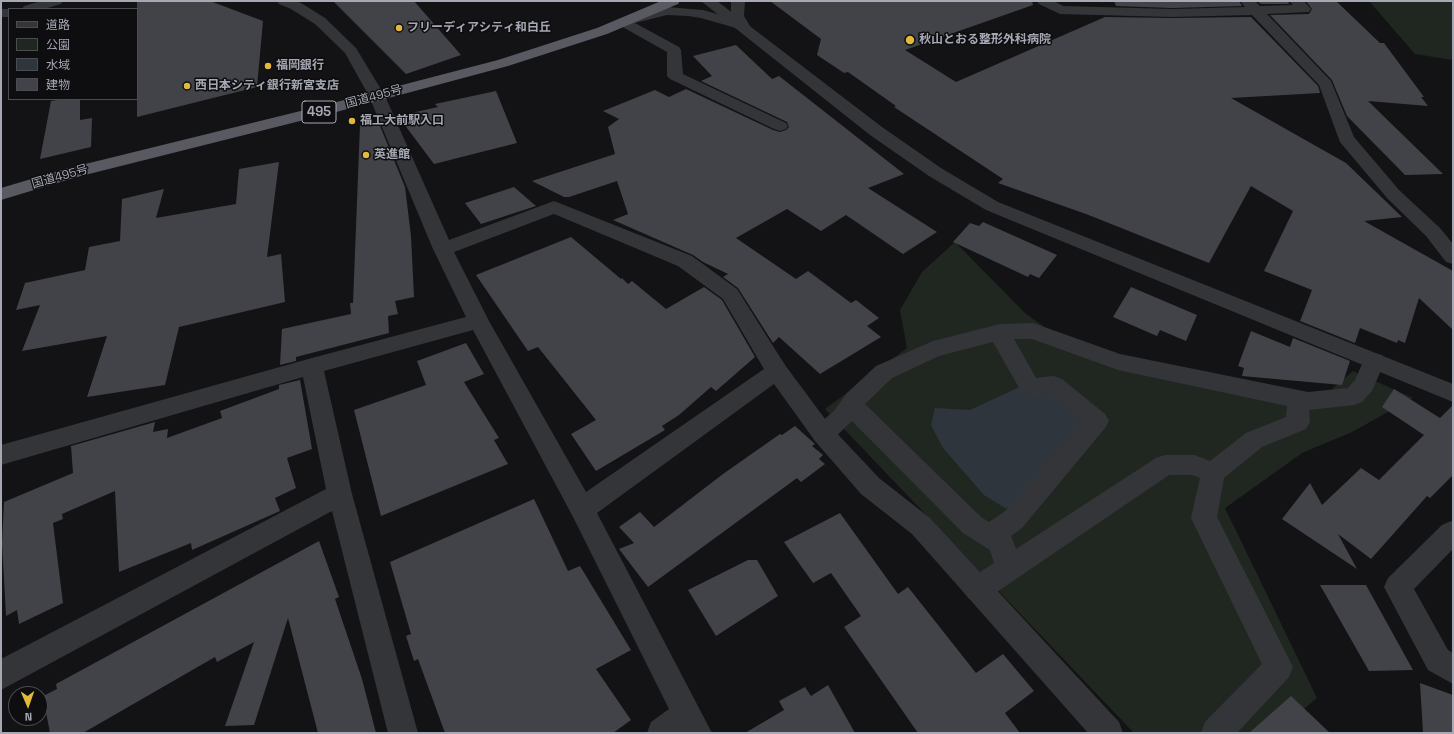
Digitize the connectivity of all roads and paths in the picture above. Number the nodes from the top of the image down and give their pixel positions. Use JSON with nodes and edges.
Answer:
{"nodes":[{"id":1,"x":56,"y":1,"type":"edge"},
{"id":2,"x":284,"y":1,"type":"edge"},
{"id":3,"x":673,"y":1,"type":"edge"},
{"id":4,"x":708,"y":1,"type":"edge"},
{"id":5,"x":738,"y":1,"type":"edge"},
{"id":6,"x":1044,"y":1,"type":"edge"},
{"id":7,"x":1296,"y":1,"type":"edge"},
{"id":8,"x":1252,"y":6,"type":"edge"},
{"id":9,"x":32,"y":8,"type":"edge"},
{"id":10,"x":629,"y":21,"type":"junction"},
{"id":11,"x":743,"y":26,"type":"junction"},
{"id":12,"x":377,"y":96,"type":"junction"},
{"id":13,"x":780,"y":126,"type":"dead end"},
{"id":14,"x":1,"y":194,"type":"edge"},
{"id":15,"x":1433,"y":232,"type":"junction"},
{"id":16,"x":1453,"y":232,"type":"edge"},
{"id":17,"x":443,"y":249,"type":"junction"},
{"id":18,"x":1453,"y":257,"type":"edge"},
{"id":19,"x":479,"y":322,"type":"junction"},
{"id":20,"x":1000,"y":332,"type":"junction"},
{"id":21,"x":1374,"y":361,"type":"junction"},
{"id":22,"x":312,"y":366,"type":"junction"},
{"id":23,"x":777,"y":371,"type":"junction"},
{"id":24,"x":1453,"y":393,"type":"edge"},
{"id":25,"x":1298,"y":399,"type":"junction"},
{"id":26,"x":851,"y":405,"type":"junction"},
{"id":27,"x":823,"y":434,"type":"junction"},
{"id":28,"x":1,"y":455,"type":"edge"},
{"id":29,"x":1213,"y":473,"type":"junction"},
{"id":30,"x":340,"y":494,"type":"junction"},
{"id":31,"x":582,"y":509,"type":"junction"},
{"id":32,"x":1452,"y":533,"type":"edge"},
{"id":33,"x":990,"y":536,"type":"junction"},
{"id":34,"x":1009,"y":568,"type":"junction"},
{"id":35,"x":978,"y":589,"type":"junction"},
{"id":36,"x":1453,"y":670,"type":"edge"},
{"id":37,"x":1,"y":675,"type":"edge"},
{"id":38,"x":692,"y":723,"type":"edge"},
{"id":39,"x":403,"y":733,"type":"edge"},
{"id":40,"x":662,"y":733,"type":"edge"},
{"id":41,"x":1108,"y":733,"type":"edge"},
{"id":42,"x":1216,"y":733,"type":"edge"}],
"edges":[{"from":1,"to":9,"type":"street"},
{"from":2,"to":12,"type":"street"},
{"from":3,"to":10,"type":"highway","name":"国道495号","number":"495"},
{"from":4,"to":11,"type":"street"},
{"from":5,"to":11,"type":"street"},
{"from":6,"to":8,"type":"street"},
{"from":7,"to":8,"type":"street"},
{"from":8,"to":15,"type":"street"},
{"from":10,"to":11,"type":"street"},
{"from":10,"to":12,"type":"highway","name":"国道495号","number":"495"},
{"from":10,"to":13,"type":"street"},
{"from":11,"to":21,"type":"street"},
{"from":12,"to":14,"type":"highway","name":"国道495号","number":"495"},
{"from":12,"to":17,"type":"street"},
{"from":15,"to":16,"type":"street"},
{"from":15,"to":18,"type":"street"},
{"from":17,"to":19,"type":"street"},
{"from":17,"to":23,"type":"street"},
{"from":19,"to":22,"type":"street"},
{"from":19,"to":31,"type":"street"},
{"from":20,"to":25,"type":"street"},
{"from":20,"to":26,"type":"street"},
{"from":20,"to":33,"type":"street"},
{"from":21,"to":24,"type":"street"},
{"from":21,"to":25,"type":"street"},
{"from":22,"to":28,"type":"street"},
{"from":22,"to":30,"type":"street"},
{"from":23,"to":27,"type":"street"},
{"from":23,"to":31,"type":"street"},
{"from":25,"to":29,"type":"street"},
{"from":26,"to":27,"type":"street"},
{"from":26,"to":33,"type":"street"},
{"from":27,"to":35,"type":"street"},
{"from":29,"to":34,"type":"street"},
{"from":29,"to":42,"type":"street"},
{"from":30,"to":37,"type":"street"},
{"from":30,"to":39,"type":"street"},
{"from":31,"to":38,"type":"street"},
{"from":32,"to":36,"type":"street"},
{"from":33,"to":34,"type":"street"},
{"from":34,"to":35,"type":"street"},
{"from":35,"to":41,"type":"street"},
{"from":38,"to":40,"type":"street"}]}
